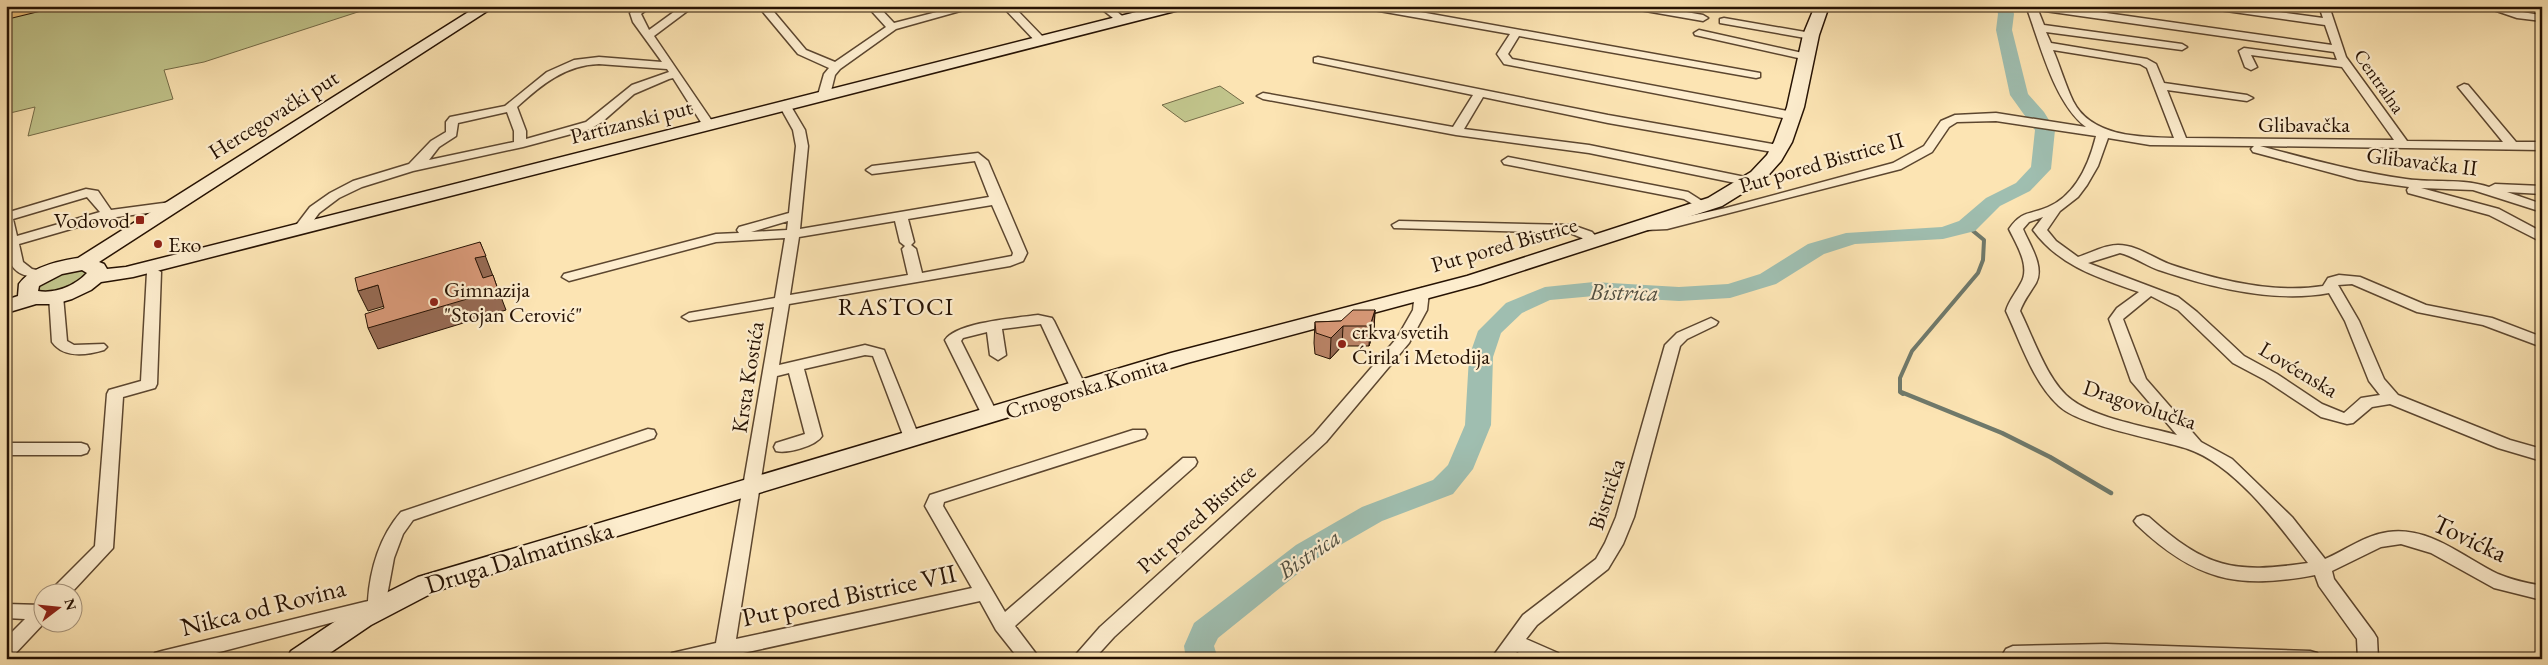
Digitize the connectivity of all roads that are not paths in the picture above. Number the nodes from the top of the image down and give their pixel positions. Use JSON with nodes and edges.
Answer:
{"nodes":[{"id":1,"x":41,"y":6,"type":"edge"},
{"id":2,"x":488,"y":6,"type":"edge"},
{"id":3,"x":646,"y":6,"type":"edge"},
{"id":4,"x":763,"y":6,"type":"edge"},
{"id":5,"x":872,"y":6,"type":"edge"},
{"id":6,"x":973,"y":6,"type":"edge"},
{"id":7,"x":1007,"y":6,"type":"edge"},
{"id":8,"x":1103,"y":6,"type":"edge"},
{"id":9,"x":1178,"y":6,"type":"edge"},
{"id":10,"x":1368,"y":6,"type":"edge"},
{"id":11,"x":1634,"y":6,"type":"edge"},
{"id":12,"x":1818,"y":6,"type":"edge"},
{"id":13,"x":1822,"y":6,"type":"edge"},
{"id":14,"x":2032,"y":6,"type":"edge"},
{"id":15,"x":2212,"y":6,"type":"edge"},
{"id":16,"x":2324,"y":6,"type":"edge"},
{"id":17,"x":2487,"y":6,"type":"edge"},
{"id":18,"x":687,"y":8,"type":"edge"},
{"id":19,"x":634,"y":10,"type":"edge"},
{"id":20,"x":6,"y":14,"type":"edge"},
{"id":21,"x":1704,"y":18,"type":"dead end"},
{"id":22,"x":2542,"y":18,"type":"edge"},
{"id":23,"x":1122,"y":20,"type":"junction"},
{"id":24,"x":1724,"y":21,"type":"dead end"},
{"id":25,"x":2329,"y":22,"type":"junction"},
{"id":26,"x":892,"y":27,"type":"junction"},
{"id":27,"x":2039,"y":28,"type":"junction"},
{"id":28,"x":1516,"y":33,"type":"junction"},
{"id":29,"x":1699,"y":33,"type":"dead end"},
{"id":30,"x":648,"y":36,"type":"junction"},
{"id":31,"x":1811,"y":36,"type":"junction"},
{"id":32,"x":1041,"y":40,"type":"junction"},
{"id":33,"x":2045,"y":45,"type":"junction"},
{"id":34,"x":2182,"y":47,"type":"dead end"},
{"id":35,"x":2338,"y":48,"type":"junction"},
{"id":36,"x":1807,"y":56,"type":"junction"},
{"id":37,"x":1318,"y":60,"type":"dead end"},
{"id":38,"x":2346,"y":64,"type":"junction"},
{"id":39,"x":836,"y":67,"type":"junction"},
{"id":40,"x":2251,"y":67,"type":"dead end"},
{"id":41,"x":673,"y":70,"type":"junction"},
{"id":42,"x":1756,"y":75,"type":"dead end"},
{"id":43,"x":2160,"y":86,"type":"junction"},
{"id":44,"x":2464,"y":87,"type":"dead end"},
{"id":45,"x":1480,"y":93,"type":"junction"},
{"id":46,"x":824,"y":95,"type":"junction"},
{"id":47,"x":1263,"y":96,"type":"dead end"},
{"id":48,"x":2246,"y":98,"type":"dead end"},
{"id":49,"x":785,"y":105,"type":"junction"},
{"id":50,"x":511,"y":108,"type":"junction"},
{"id":51,"x":2077,"y":115,"type":"junction"},
{"id":52,"x":1793,"y":116,"type":"junction"},
{"id":53,"x":708,"y":124,"type":"junction"},
{"id":54,"x":2069,"y":127,"type":"junction"},
{"id":55,"x":1456,"y":132,"type":"junction"},
{"id":56,"x":2103,"y":134,"type":"junction"},
{"id":57,"x":2182,"y":142,"type":"junction"},
{"id":58,"x":520,"y":144,"type":"junction"},
{"id":59,"x":2239,"y":144,"type":"junction"},
{"id":60,"x":2404,"y":144,"type":"junction"},
{"id":61,"x":2512,"y":145,"type":"junction"},
{"id":62,"x":2542,"y":146,"type":"edge"},
{"id":63,"x":1778,"y":149,"type":"junction"},
{"id":64,"x":1508,"y":161,"type":"dead end"},
{"id":65,"x":414,"y":166,"type":"junction"},
{"id":66,"x":872,"y":170,"type":"dead end"},
{"id":67,"x":2358,"y":176,"type":"junction"},
{"id":68,"x":1750,"y":182,"type":"junction"},
{"id":69,"x":2474,"y":186,"type":"junction"},
{"id":70,"x":2542,"y":190,"type":"edge"},
{"id":71,"x":997,"y":200,"type":"junction"},
{"id":72,"x":171,"y":206,"type":"junction"},
{"id":73,"x":1715,"y":206,"type":"junction"},
{"id":74,"x":2542,"y":208,"type":"edge"},
{"id":75,"x":2055,"y":209,"type":"junction"},
{"id":76,"x":108,"y":214,"type":"junction"},
{"id":77,"x":795,"y":215,"type":"junction"},
{"id":78,"x":900,"y":215,"type":"junction"},
{"id":79,"x":1400,"y":225,"type":"dead end"},
{"id":80,"x":1646,"y":226,"type":"junction"},
{"id":81,"x":8,"y":227,"type":"edge"},
{"id":82,"x":301,"y":228,"type":"junction"},
{"id":83,"x":794,"y":234,"type":"junction"},
{"id":84,"x":716,"y":238,"type":"junction"},
{"id":85,"x":2542,"y":238,"type":"edge"},
{"id":86,"x":1594,"y":242,"type":"junction"},
{"id":87,"x":10,"y":257,"type":"edge"},
{"id":88,"x":2076,"y":262,"type":"junction"},
{"id":89,"x":89,"y":271,"type":"junction"},
{"id":90,"x":154,"y":272,"type":"dead end"},
{"id":91,"x":42,"y":275,"type":"junction"},
{"id":92,"x":569,"y":277,"type":"dead end"},
{"id":93,"x":916,"y":278,"type":"junction"},
{"id":94,"x":2330,"y":285,"type":"junction"},
{"id":95,"x":2148,"y":291,"type":"junction"},
{"id":96,"x":1422,"y":292,"type":"junction"},
{"id":97,"x":31,"y":293,"type":"junction"},
{"id":98,"x":56,"y":296,"type":"junction"},
{"id":99,"x":6,"y":299,"type":"edge"},
{"id":100,"x":784,"y":299,"type":"junction"},
{"id":101,"x":6,"y":307,"type":"edge"},
{"id":102,"x":689,"y":317,"type":"dead end"},
{"id":103,"x":1711,"y":322,"type":"dead end"},
{"id":104,"x":994,"y":326,"type":"junction"},
{"id":105,"x":2542,"y":342,"type":"edge"},
{"id":106,"x":98,"y":347,"type":"dead end"},
{"id":107,"x":998,"y":355,"type":"dead end"},
{"id":108,"x":795,"y":366,"type":"junction"},
{"id":109,"x":772,"y":372,"type":"junction"},
{"id":110,"x":1079,"y":389,"type":"junction"},
{"id":111,"x":2392,"y":400,"type":"junction"},
{"id":112,"x":990,"y":415,"type":"junction"},
{"id":113,"x":648,"y":434,"type":"dead end"},
{"id":114,"x":1139,"y":434,"type":"dead end"},
{"id":115,"x":912,"y":439,"type":"junction"},
{"id":116,"x":2196,"y":446,"type":"junction"},
{"id":117,"x":782,"y":447,"type":"dead end"},
{"id":118,"x":81,"y":448,"type":"dead end"},
{"id":119,"x":6,"y":449,"type":"edge"},
{"id":120,"x":2542,"y":455,"type":"edge"},
{"id":121,"x":1188,"y":462,"type":"dead end"},
{"id":122,"x":752,"y":488,"type":"junction"},
{"id":123,"x":2143,"y":521,"type":"dead end"},
{"id":124,"x":2321,"y":567,"type":"junction"},
{"id":125,"x":71,"y":582,"type":"edge"},
{"id":126,"x":984,"y":593,"type":"junction"},
{"id":127,"x":2542,"y":593,"type":"edge"},
{"id":128,"x":377,"y":607,"type":"junction"},
{"id":129,"x":6,"y":612,"type":"edge"},
{"id":130,"x":32,"y":612,"type":"edge"},
{"id":131,"x":32,"y":623,"type":"edge"},
{"id":132,"x":1003,"y":625,"type":"junction"},
{"id":133,"x":1513,"y":642,"type":"junction"},
{"id":134,"x":6,"y":651,"type":"edge"},
{"id":135,"x":724,"y":654,"type":"edge"},
{"id":136,"x":2013,"y":654,"type":"dead end"},
{"id":137,"x":162,"y":659,"type":"edge"},
{"id":138,"x":301,"y":659,"type":"edge"},
{"id":139,"x":679,"y":659,"type":"edge"},
{"id":140,"x":1030,"y":659,"type":"edge"},
{"id":141,"x":1082,"y":659,"type":"edge"},
{"id":142,"x":1501,"y":659,"type":"edge"},
{"id":143,"x":1551,"y":659,"type":"edge"},
{"id":144,"x":2310,"y":659,"type":"edge"},
{"id":145,"x":2368,"y":659,"type":"edge"}],
"edges":[{"from":1,"to":20,"type":"main road"},
{"from":2,"to":72,"type":"street","name":"Hercegovački put"},
{"from":3,"to":19,"type":"street"},
{"from":4,"to":39,"type":"street"},
{"from":5,"to":26,"type":"street"},
{"from":6,"to":26,"type":"street"},
{"from":7,"to":32,"type":"street"},
{"from":8,"to":23,"type":"street"},
{"from":9,"to":23,"type":"street","name":"Partizanski put"},
{"from":10,"to":28,"type":"street"},
{"from":11,"to":21,"type":"street"},
{"from":12,"to":13,"type":"street"},
{"from":13,"to":31,"type":"street","name":"Put pored Bistrice"},
{"from":14,"to":27,"type":"street"},
{"from":14,"to":35,"type":"street"},
{"from":15,"to":25,"type":"street"},
{"from":16,"to":25,"type":"street","name":"Centralna"},
{"from":17,"to":22,"type":"street"},
{"from":18,"to":30,"type":"street"},
{"from":19,"to":30,"type":"street"},
{"from":23,"to":32,"type":"street","name":"Partizanski put"},
{"from":24,"to":31,"type":"street"},
{"from":25,"to":35,"type":"street","name":"Centralna"},
{"from":26,"to":39,"type":"street"},
{"from":27,"to":33,"type":"street"},
{"from":27,"to":34,"type":"street"},
{"from":28,"to":42,"type":"street"},
{"from":28,"to":52,"type":"street"},
{"from":29,"to":36,"type":"street"},
{"from":30,"to":41,"type":"street"},
{"from":31,"to":36,"type":"street","name":"Put pored Bistrice"},
{"from":32,"to":46,"type":"street","name":"Partizanski put"},
{"from":33,"to":43,"type":"street"},
{"from":33,"to":51,"type":"street"},
{"from":35,"to":38,"type":"street","name":"Centralna"},
{"from":36,"to":52,"type":"street","name":"Put pored Bistrice"},
{"from":37,"to":45,"type":"street"},
{"from":38,"to":40,"type":"street"},
{"from":38,"to":60,"type":"street","name":"Centralna"},
{"from":39,"to":46,"type":"street"},
{"from":41,"to":50,"type":"street"},
{"from":41,"to":53,"type":"street"},
{"from":41,"to":58,"type":"street"},
{"from":43,"to":48,"type":"street"},
{"from":43,"to":57,"type":"street"},
{"from":44,"to":61,"type":"street"},
{"from":45,"to":55,"type":"street"},
{"from":45,"to":63,"type":"street"},
{"from":46,"to":49,"type":"street","name":"Partizanski put"},
{"from":47,"to":55,"type":"street"},
{"from":49,"to":53,"type":"street","name":"Partizanski put"},
{"from":49,"to":77,"type":"street","name":"Krsta Kostića"},
{"from":50,"to":58,"type":"street"},
{"from":50,"to":65,"type":"street"},
{"from":51,"to":54,"type":"street"},
{"from":51,"to":56,"type":"street"},
{"from":52,"to":63,"type":"street","name":"Put pored Bistrice"},
{"from":53,"to":82,"type":"street","name":"Partizanski put"},
{"from":54,"to":56,"type":"street","name":"Glibavačka"},
{"from":54,"to":73,"type":"street","name":"Put pored Bistrice II"},
{"from":55,"to":68,"type":"street"},
{"from":56,"to":57,"type":"street","name":"Glibavačka"},
{"from":56,"to":75,"type":"street","name":"Dragovolučka"},
{"from":57,"to":59,"type":"street","name":"Glibavačka"},
{"from":58,"to":65,"type":"street"},
{"from":59,"to":60,"type":"street","name":"Glibavačka"},
{"from":59,"to":67,"type":"street","name":"Glibavačka II"},
{"from":60,"to":61,"type":"street","name":"Glibavačka"},
{"from":61,"to":62,"type":"street","name":"Glibavačka"},
{"from":63,"to":68,"type":"street","name":"Put pored Bistrice"},
{"from":64,"to":73,"type":"street"},
{"from":65,"to":82,"type":"street"},
{"from":66,"to":71,"type":"street"},
{"from":67,"to":69,"type":"street","name":"Glibavačka II"},
{"from":67,"to":85,"type":"street"},
{"from":68,"to":73,"type":"street","name":"Put pored Bistrice"},
{"from":69,"to":70,"type":"street"},
{"from":69,"to":74,"type":"street","name":"Glibavačka II"},
{"from":71,"to":78,"type":"street"},
{"from":71,"to":93,"type":"street"},
{"from":72,"to":76,"type":"street"},
{"from":72,"to":89,"type":"street","name":"Hercegovački put"},
{"from":73,"to":80,"type":"street","name":"Put pored Bistrice"},
{"from":73,"to":80,"type":"street","name":"Put pored Bistrice II"},
{"from":75,"to":88,"type":"street","name":"Lovćenska"},
{"from":75,"to":116,"type":"street","name":"Dragovolučka"},
{"from":76,"to":81,"type":"street"},
{"from":76,"to":81,"type":"street"},
{"from":77,"to":83,"type":"street","name":"Krsta Kostića"},
{"from":77,"to":84,"type":"street"},
{"from":78,"to":83,"type":"street"},
{"from":78,"to":93,"type":"street"},
{"from":79,"to":86,"type":"street"},
{"from":80,"to":86,"type":"street","name":"Put pored Bistrice"},
{"from":81,"to":87,"type":"street"},
{"from":82,"to":89,"type":"street","name":"Partizanski put"},
{"from":83,"to":84,"type":"street"},
{"from":83,"to":100,"type":"street","name":"Krsta Kostića"},
{"from":84,"to":92,"type":"street"},
{"from":86,"to":96,"type":"street","name":"Put pored Bistrice"},
{"from":87,"to":91,"type":"street"},
{"from":88,"to":94,"type":"street"},
{"from":88,"to":95,"type":"street","name":"Lovćenska"},
{"from":89,"to":91,"type":"street","name":"Partizanski put"},
{"from":89,"to":98,"type":"street","name":"Hercegovački put"},
{"from":90,"to":125,"type":"street"},
{"from":91,"to":97,"type":"street"},
{"from":93,"to":100,"type":"street"},
{"from":94,"to":105,"type":"street"},
{"from":94,"to":111,"type":"street"},
{"from":95,"to":111,"type":"street","name":"Lovćenska"},
{"from":95,"to":116,"type":"street"},
{"from":96,"to":110,"type":"street","name":"Crnogorska Komita"},
{"from":96,"to":141,"type":"street","name":"Put pored Bistrice"},
{"from":97,"to":98,"type":"street","name":"Hercegovački put"},
{"from":97,"to":99,"type":"street"},
{"from":97,"to":101,"type":"street"},
{"from":98,"to":106,"type":"street"},
{"from":100,"to":102,"type":"street"},
{"from":100,"to":109,"type":"street","name":"Krsta Kostića"},
{"from":103,"to":133,"type":"street","name":"Bistrička"},
{"from":104,"to":107,"type":"street"},
{"from":104,"to":110,"type":"street"},
{"from":104,"to":112,"type":"street"},
{"from":108,"to":109,"type":"street"},
{"from":108,"to":115,"type":"street"},
{"from":108,"to":117,"type":"street"},
{"from":109,"to":122,"type":"street","name":"Krsta Kostića"},
{"from":110,"to":112,"type":"street","name":"Crnogorska Komita"},
{"from":111,"to":120,"type":"street","name":"Lovćenska"},
{"from":112,"to":115,"type":"street","name":"Crnogorska Komita"},
{"from":113,"to":128,"type":"street"},
{"from":114,"to":126,"type":"street","name":"Put pored Bistrice VII"},
{"from":115,"to":122,"type":"street","name":"Crnogorska Komita"},
{"from":116,"to":124,"type":"street","name":"Dragovolučka"},
{"from":118,"to":119,"type":"street"},
{"from":121,"to":132,"type":"street"},
{"from":122,"to":128,"type":"street","name":"Druga Dalmatinska"},
{"from":122,"to":135,"type":"street","name":"Krsta Kostića"},
{"from":123,"to":124,"type":"street"},
{"from":124,"to":127,"type":"street","name":"Tovićka"},
{"from":124,"to":145,"type":"street","name":"Dragovolučka"},
{"from":126,"to":132,"type":"street","name":"Put pored Bistrice VII"},
{"from":126,"to":135,"type":"street","name":"Put pored Bistrice VII"},
{"from":128,"to":137,"type":"street","name":"Nikca od Rovina"},
{"from":128,"to":138,"type":"street","name":"Druga Dalmatinska"},
{"from":129,"to":130,"type":"street"},
{"from":131,"to":134,"type":"street"},
{"from":132,"to":140,"type":"street","name":"Put pored Bistrice VII"},
{"from":133,"to":142,"type":"street","name":"Bistrička"},
{"from":133,"to":143,"type":"street"},
{"from":135,"to":139,"type":"street","name":"Put pored Bistrice VII"},
{"from":136,"to":144,"type":"street"}]}
